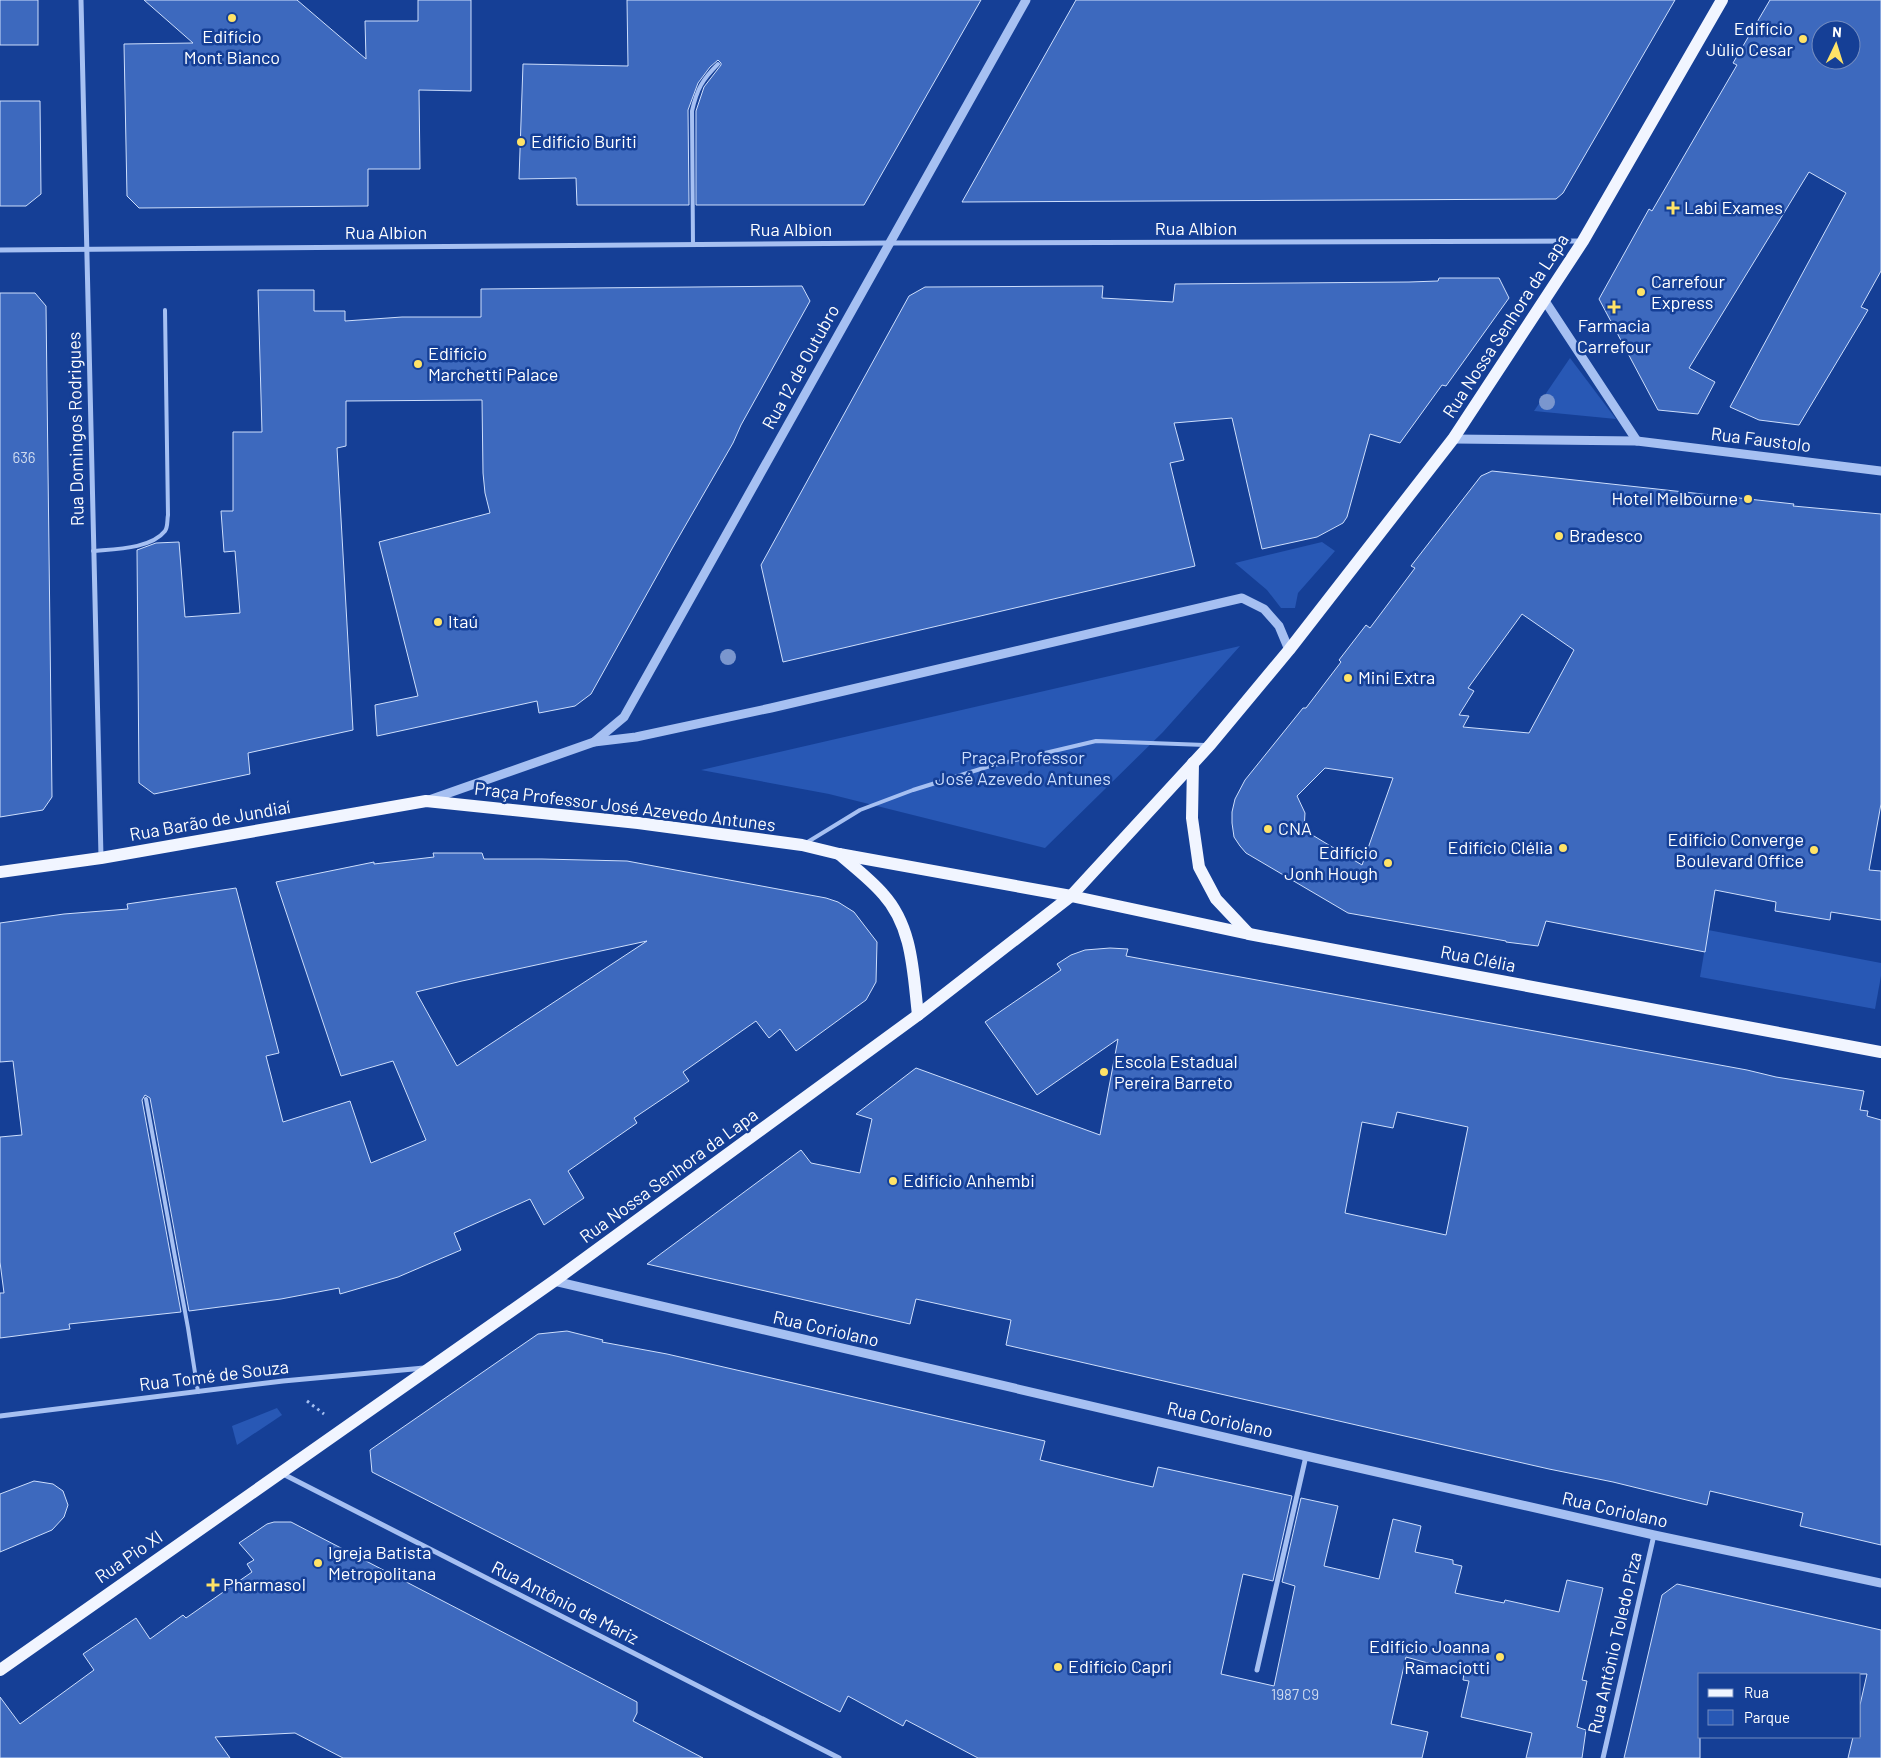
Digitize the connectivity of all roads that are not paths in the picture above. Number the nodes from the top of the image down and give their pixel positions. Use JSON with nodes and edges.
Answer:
{"nodes":[{"id":1,"x":80,"y":0,"type":"edge"},
{"id":2,"x":1026,"y":0,"type":"edge"},
{"id":3,"x":1722,"y":0,"type":"edge"},
{"id":4,"x":718,"y":64,"type":"dead end"},
{"id":5,"x":1583,"y":242,"type":"junction"},
{"id":6,"x":889,"y":243,"type":"junction"},
{"id":7,"x":693,"y":244,"type":"junction"},
{"id":8,"x":85,"y":249,"type":"junction"},
{"id":9,"x":0,"y":250,"type":"edge"},
{"id":10,"x":1545,"y":301,"type":"junction"},
{"id":11,"x":165,"y":310,"type":"dead end"},
{"id":12,"x":1453,"y":439,"type":"junction"},
{"id":13,"x":1637,"y":441,"type":"junction"},
{"id":14,"x":1881,"y":471,"type":"edge"},
{"id":15,"x":93,"y":552,"type":"junction"},
{"id":16,"x":1289,"y":650,"type":"junction"},
{"id":17,"x":594,"y":742,"type":"junction"},
{"id":18,"x":1210,"y":745,"type":"junction"},
{"id":19,"x":1193,"y":763,"type":"junction"},
{"id":20,"x":426,"y":801,"type":"junction"},
{"id":21,"x":802,"y":846,"type":"junction"},
{"id":22,"x":839,"y":854,"type":"junction"},
{"id":23,"x":101,"y":858,"type":"junction"},
{"id":24,"x":0,"y":872,"type":"edge"},
{"id":25,"x":1070,"y":896,"type":"junction"},
{"id":26,"x":1248,"y":934,"type":"junction"},
{"id":27,"x":918,"y":1015,"type":"junction"},
{"id":28,"x":1881,"y":1052,"type":"edge"},
{"id":29,"x":146,"y":1099,"type":"dead end"},
{"id":30,"x":554,"y":1281,"type":"junction"},
{"id":31,"x":431,"y":1367,"type":"junction"},
{"id":32,"x":198,"y":1392,"type":"junction"},
{"id":33,"x":0,"y":1416,"type":"edge"},
{"id":34,"x":1306,"y":1456,"type":"junction"},
{"id":35,"x":279,"y":1473,"type":"junction"},
{"id":36,"x":1654,"y":1535,"type":"junction"},
{"id":37,"x":1881,"y":1583,"type":"edge"},
{"id":38,"x":0,"y":1670,"type":"edge"},
{"id":39,"x":1257,"y":1670,"type":"dead end"},
{"id":40,"x":839,"y":1758,"type":"edge"},
{"id":41,"x":1603,"y":1758,"type":"edge"}],
"edges":[{"from":1,"to":8,"type":"street","name":"Rua Domingos Rodrigues"},
{"from":2,"to":6,"type":"street","name":"Rua 12 de Outubro"},
{"from":3,"to":5,"type":"main road","name":"Rua Nossa Senhora da Lapa"},
{"from":4,"to":7,"type":"lane"},
{"from":5,"to":6,"type":"street","name":"Rua Albion"},
{"from":5,"to":10,"type":"main road","name":"Rua Nossa Senhora da Lapa"},
{"from":6,"to":7,"type":"street","name":"Rua Albion"},
{"from":6,"to":17,"type":"street","name":"Rua 12 de Outubro"},
{"from":7,"to":8,"type":"street","name":"Rua Albion"},
{"from":8,"to":9,"type":"street","name":"Rua Albion"},
{"from":8,"to":15,"type":"street","name":"Rua Domingos Rodrigues"},
{"from":10,"to":12,"type":"main road","name":"Rua Nossa Senhora da Lapa"},
{"from":10,"to":13,"type":"street"},
{"from":11,"to":15,"type":"lane"},
{"from":12,"to":13,"type":"street","name":"Rua Faustolo"},
{"from":12,"to":16,"type":"main road","name":"Rua Nossa Senhora da Lapa"},
{"from":13,"to":14,"type":"street","name":"Rua Faustolo"},
{"from":15,"to":23,"type":"street","name":"Rua Domingos Rodrigues"},
{"from":16,"to":17,"type":"street","name":"Praça Professor José Azevedo Antunes"},
{"from":16,"to":18,"type":"main road"},
{"from":17,"to":20,"type":"street","name":"Praça Professor José Azevedo Antunes"},
{"from":18,"to":19,"type":"main road"},
{"from":18,"to":21,"type":"lane"},
{"from":19,"to":25,"type":"main road"},
{"from":19,"to":26,"type":"main road"},
{"from":20,"to":21,"type":"main road","name":"Praça Professor José Azevedo Antunes"},
{"from":20,"to":23,"type":"main road","name":"Rua Barão de Jundiaí"},
{"from":21,"to":22,"type":"main road","name":"Praça Professor José Azevedo Antunes"},
{"from":22,"to":25,"type":"main road","name":"Praça Professor José Azevedo Antunes"},
{"from":22,"to":27,"type":"main road"},
{"from":23,"to":24,"type":"main road","name":"Rua Barão de Jundiaí"},
{"from":25,"to":26,"type":"main road","name":"Rua Clélia"},
{"from":25,"to":27,"type":"main road","name":"Rua Nossa Senhora da Lapa"},
{"from":26,"to":28,"type":"main road","name":"Rua Clélia"},
{"from":27,"to":30,"type":"main road","name":"Rua Nossa Senhora da Lapa"},
{"from":29,"to":32,"type":"lane"},
{"from":30,"to":31,"type":"main road","name":"Rua Nossa Senhora da Lapa"},
{"from":30,"to":34,"type":"street","name":"Rua Coriolano"},
{"from":31,"to":32,"type":"street","name":"Rua Tomé de Souza"},
{"from":31,"to":35,"type":"main road","name":"Rua Nossa Senhora da Lapa"},
{"from":32,"to":33,"type":"street","name":"Rua Tomé de Souza"},
{"from":34,"to":36,"type":"street","name":"Rua Coriolano"},
{"from":34,"to":39,"type":"street"},
{"from":35,"to":38,"type":"main road","name":"Rua Pio XI"},
{"from":35,"to":40,"type":"street","name":"Rua Antônio de Mariz"},
{"from":36,"to":37,"type":"street","name":"Rua Coriolano"},
{"from":36,"to":41,"type":"street","name":"Rua Antônio Toledo Piza"}]}
